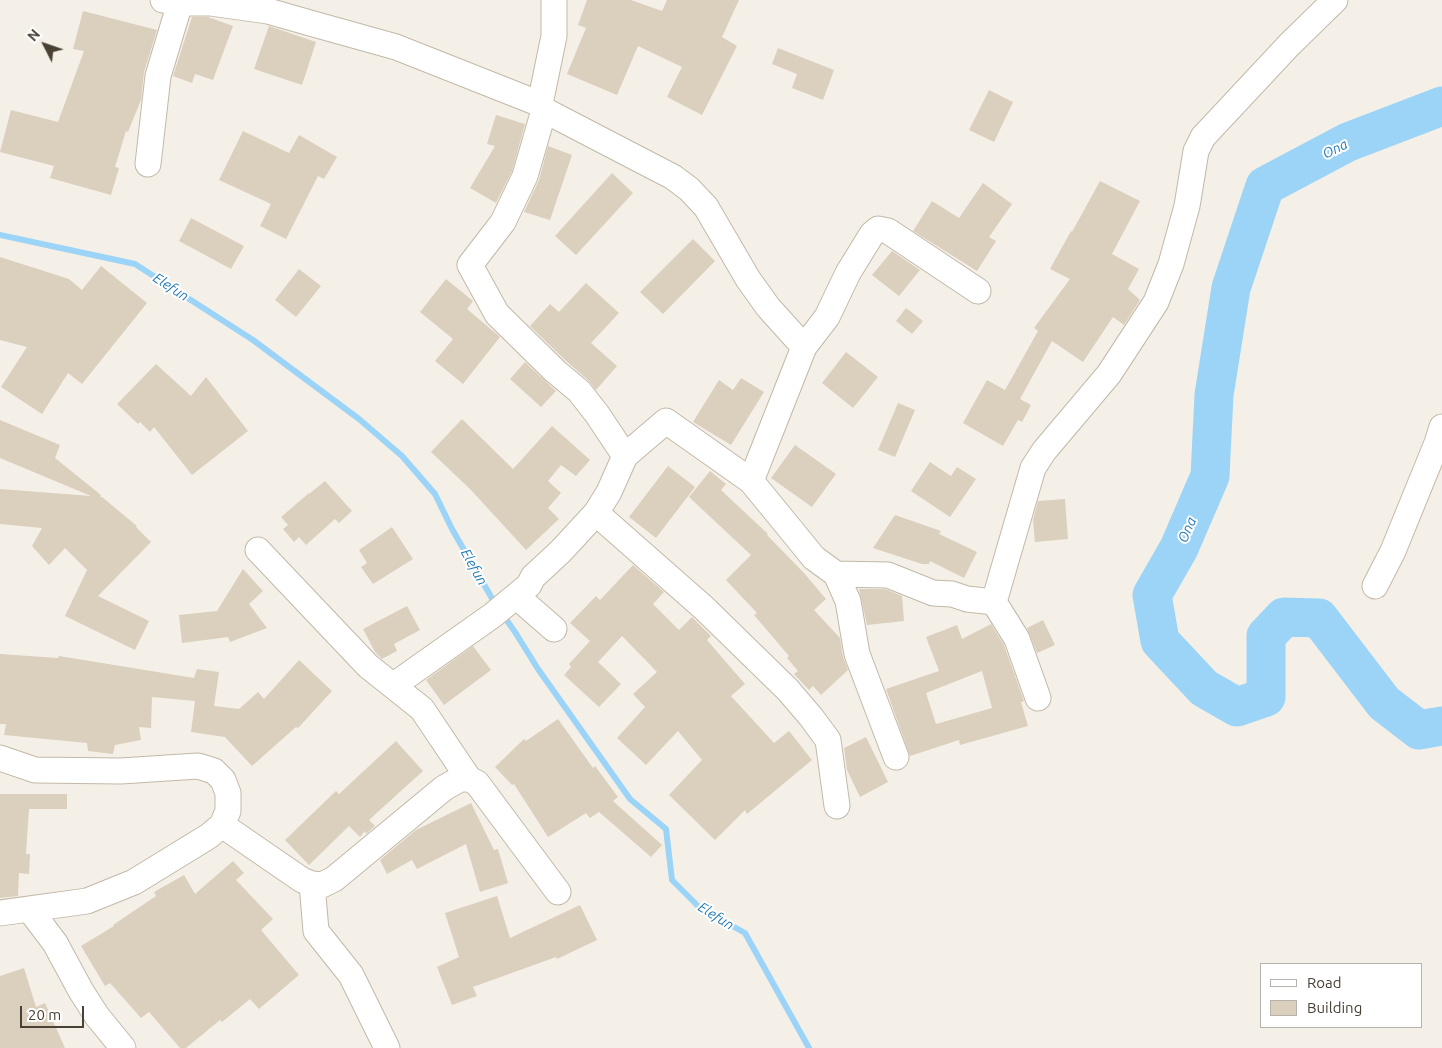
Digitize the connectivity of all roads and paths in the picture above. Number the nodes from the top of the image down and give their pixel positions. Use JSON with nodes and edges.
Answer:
{"nodes":[{"id":1,"x":554,"y":0,"type":"edge"},
{"id":2,"x":1336,"y":0,"type":"edge"},
{"id":3,"x":171,"y":2,"type":"edge"},
{"id":4,"x":546,"y":77,"type":"junction"},
{"id":5,"x":514,"y":92,"type":"junction"},
{"id":6,"x":542,"y":107,"type":"junction"},
{"id":7,"x":148,"y":164,"type":"dead end"},
{"id":8,"x":978,"y":291,"type":"dead end"},
{"id":9,"x":804,"y":347,"type":"junction"},
{"id":10,"x":1442,"y":427,"type":"edge"},
{"id":11,"x":625,"y":456,"type":"junction"},
{"id":12,"x":752,"y":481,"type":"junction"},
{"id":13,"x":596,"y":513,"type":"junction"},
{"id":14,"x":258,"y":550,"type":"dead end"},
{"id":15,"x":836,"y":574,"type":"junction"},
{"id":16,"x":1375,"y":586,"type":"dead end"},
{"id":17,"x":994,"y":602,"type":"junction"},
{"id":18,"x":505,"y":605,"type":"junction"},
{"id":19,"x":554,"y":629,"type":"dead end"},
{"id":20,"x":394,"y":685,"type":"junction"},
{"id":21,"x":1038,"y":698,"type":"dead end"},
{"id":22,"x":896,"y":757,"type":"dead end"},
{"id":23,"x":0,"y":758,"type":"edge"},
{"id":24,"x":469,"y":779,"type":"junction"},
{"id":25,"x":837,"y":806,"type":"dead end"},
{"id":26,"x":222,"y":825,"type":"junction"},
{"id":27,"x":312,"y":884,"type":"junction"},
{"id":28,"x":558,"y":892,"type":"dead end"},
{"id":29,"x":30,"y":910,"type":"junction"},
{"id":30,"x":0,"y":913,"type":"edge"},
{"id":31,"x":123,"y":1048,"type":"edge"},
{"id":32,"x":387,"y":1048,"type":"edge"}],
"edges":[{"from":1,"to":4,"type":"street"},
{"from":2,"to":17,"type":"street"},
{"from":3,"to":5,"type":"street"},
{"from":3,"to":7,"type":"street"},
{"from":4,"to":5,"type":"street"},
{"from":4,"to":6,"type":"street"},
{"from":5,"to":6,"type":"street"},
{"from":6,"to":9,"type":"street"},
{"from":6,"to":11,"type":"street"},
{"from":8,"to":9,"type":"street"},
{"from":9,"to":12,"type":"street"},
{"from":10,"to":16,"type":"street"},
{"from":11,"to":12,"type":"street"},
{"from":11,"to":13,"type":"street"},
{"from":12,"to":15,"type":"street"},
{"from":13,"to":18,"type":"street"},
{"from":13,"to":25,"type":"street"},
{"from":14,"to":20,"type":"street"},
{"from":15,"to":17,"type":"street"},
{"from":15,"to":22,"type":"street"},
{"from":17,"to":21,"type":"street"},
{"from":18,"to":19,"type":"street"},
{"from":18,"to":20,"type":"street"},
{"from":20,"to":24,"type":"street"},
{"from":23,"to":26,"type":"street"},
{"from":24,"to":27,"type":"street"},
{"from":24,"to":28,"type":"street"},
{"from":26,"to":27,"type":"street"},
{"from":26,"to":29,"type":"street"},
{"from":27,"to":32,"type":"street"},
{"from":29,"to":30,"type":"street"},
{"from":29,"to":31,"type":"street"}]}
